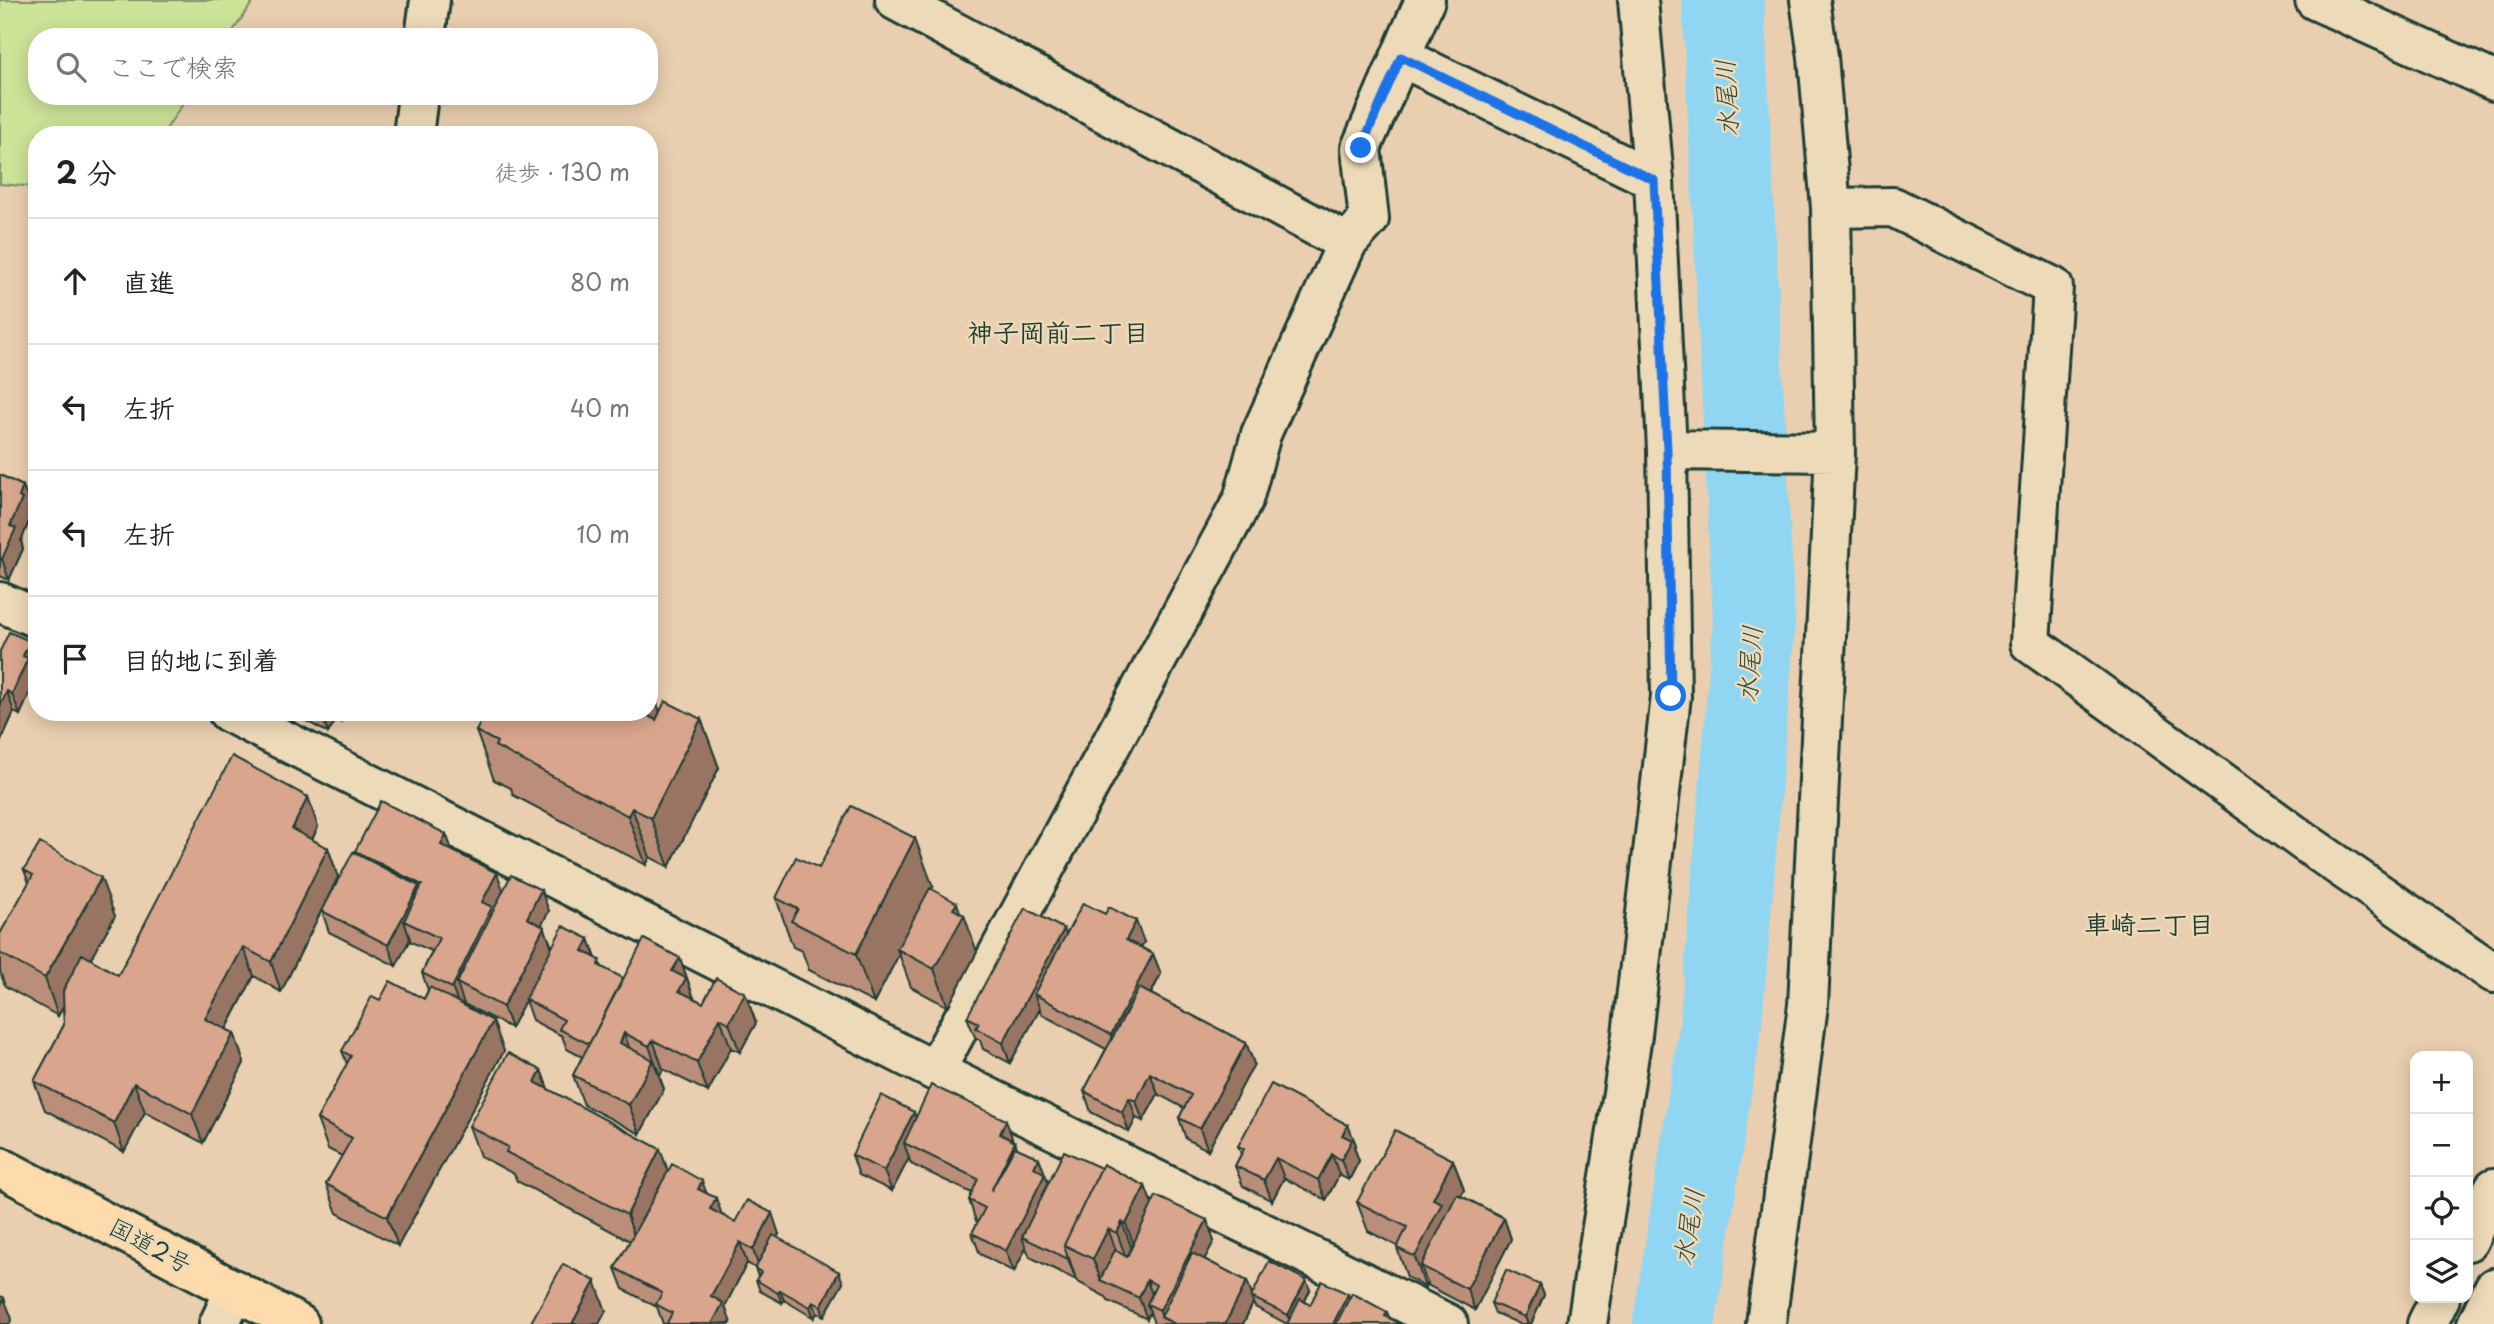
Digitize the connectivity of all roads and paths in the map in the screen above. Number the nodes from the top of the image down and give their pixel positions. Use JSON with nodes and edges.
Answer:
{"nodes":[{"id":1,"x":430,"y":0,"type":"edge"},
{"id":2,"x":895,"y":0,"type":"edge"},
{"id":3,"x":1425,"y":0,"type":"edge"},
{"id":4,"x":1638,"y":0,"type":"edge"},
{"id":5,"x":1810,"y":0,"type":"edge"},
{"id":6,"x":2315,"y":0,"type":"edge"},
{"id":7,"x":426,"y":28,"type":"edge"},
{"id":8,"x":1401,"y":57,"type":"junction"},
{"id":9,"x":2494,"y":81,"type":"edge"},
{"id":10,"x":417,"y":105,"type":"edge"},
{"id":11,"x":414,"y":126,"type":"edge"},
{"id":12,"x":1654,"y":180,"type":"junction"},
{"id":13,"x":1831,"y":208,"type":"junction"},
{"id":14,"x":1347,"y":243,"type":"junction"},
{"id":15,"x":1667,"y":450,"type":"junction"},
{"id":16,"x":1835,"y":452,"type":"junction"},
{"id":17,"x":0,"y":602,"type":"edge"},
{"id":18,"x":28,"y":614,"type":"edge"},
{"id":19,"x":246,"y":721,"type":"edge"},
{"id":20,"x":2494,"y":973,"type":"edge"},
{"id":21,"x":935,"y":1071,"type":"junction"},
{"id":22,"x":0,"y":1167,"type":"edge"},
{"id":23,"x":2494,"y":1188,"type":"edge"},
{"id":24,"x":2468,"y":1240,"type":"edge"},
{"id":25,"x":2494,"y":1289,"type":"edge"},
{"id":26,"x":2438,"y":1303,"type":"edge"},
{"id":27,"x":227,"y":1307,"type":"edge"},
{"id":28,"x":299,"y":1324,"type":"edge"},
{"id":29,"x":1448,"y":1324,"type":"edge"},
{"id":30,"x":1587,"y":1324,"type":"edge"},
{"id":31,"x":1766,"y":1324,"type":"edge"},
{"id":32,"x":2427,"y":1324,"type":"edge"},
{"id":33,"x":2477,"y":1324,"type":"edge"}],
"edges":[{"from":1,"to":7,"type":"street"},
{"from":2,"to":14,"type":"street"},
{"from":3,"to":8,"type":"street"},
{"from":4,"to":12,"type":"street"},
{"from":5,"to":13,"type":"street"},
{"from":6,"to":9,"type":"street"},
{"from":8,"to":12,"type":"street"},
{"from":8,"to":14,"type":"street"},
{"from":10,"to":11,"type":"street"},
{"from":12,"to":15,"type":"street"},
{"from":13,"to":16,"type":"street"},
{"from":13,"to":20,"type":"street"},
{"from":14,"to":21,"type":"street"},
{"from":15,"to":16,"type":"street"},
{"from":15,"to":30,"type":"street"},
{"from":16,"to":31,"type":"street"},
{"from":17,"to":18,"type":"street"},
{"from":19,"to":21,"type":"street"},
{"from":21,"to":29,"type":"street"},
{"from":22,"to":27,"type":"highway","name":"国道2号"},
{"from":23,"to":24,"type":"street"},
{"from":25,"to":33,"type":"street"},
{"from":26,"to":32,"type":"street"},
{"from":27,"to":28,"type":"highway","name":"国道2号"}]}
